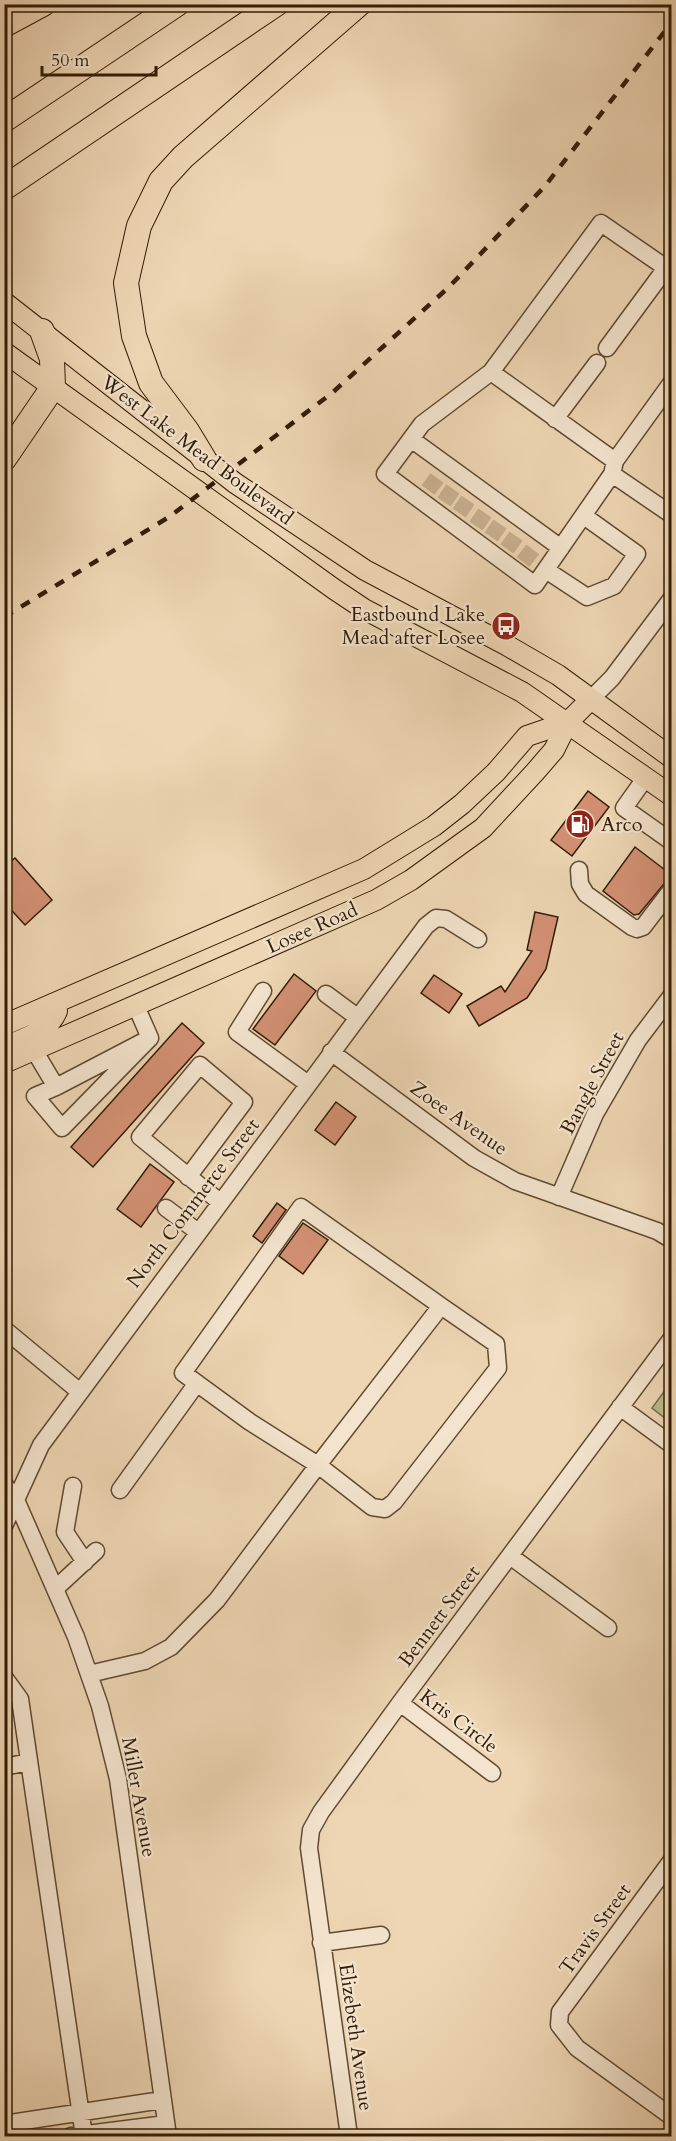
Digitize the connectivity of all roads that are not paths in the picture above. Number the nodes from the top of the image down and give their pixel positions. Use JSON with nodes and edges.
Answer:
{"nodes":[{"id":1,"x":43,"y":4,"type":"edge"},
{"id":2,"x":177,"y":4,"type":"edge"},
{"id":3,"x":276,"y":4,"type":"edge"},
{"id":4,"x":359,"y":4,"type":"edge"},
{"id":5,"x":4,"y":25,"type":"edge"},
{"id":6,"x":4,"y":120,"type":"edge"},
{"id":7,"x":4,"y":188,"type":"edge"},
{"id":8,"x":669,"y":270,"type":"edge"},
{"id":9,"x":4,"y":302,"type":"edge"},
{"id":10,"x":42,"y":331,"type":"junction"},
{"id":11,"x":607,"y":348,"type":"dead end"},
{"id":12,"x":4,"y":352,"type":"edge"},
{"id":13,"x":597,"y":363,"type":"dead end"},
{"id":14,"x":491,"y":372,"type":"junction"},
{"id":15,"x":672,"y":382,"type":"edge"},
{"id":16,"x":53,"y":387,"type":"junction"},
{"id":17,"x":555,"y":418,"type":"junction"},
{"id":18,"x":411,"y":439,"type":"junction"},
{"id":19,"x":4,"y":459,"type":"edge"},
{"id":20,"x":204,"y":459,"type":"junction"},
{"id":21,"x":614,"y":468,"type":"junction"},
{"id":22,"x":433,"y":483,"type":"junction"},
{"id":23,"x":449,"y":495,"type":"junction"},
{"id":24,"x":464,"y":506,"type":"junction"},
{"id":25,"x":672,"y":515,"type":"edge"},
{"id":26,"x":584,"y":516,"type":"junction"},
{"id":27,"x":481,"y":519,"type":"junction"},
{"id":28,"x":496,"y":530,"type":"junction"},
{"id":29,"x":512,"y":542,"type":"junction"},
{"id":30,"x":561,"y":548,"type":"junction"},
{"id":31,"x":528,"y":554,"type":"junction"},
{"id":32,"x":546,"y":570,"type":"junction"},
{"id":33,"x":672,"y":598,"type":"edge"},
{"id":34,"x":590,"y":700,"type":"junction"},
{"id":35,"x":568,"y":722,"type":"junction"},
{"id":36,"x":672,"y":758,"type":"edge"},
{"id":37,"x":646,"y":777,"type":"junction"},
{"id":38,"x":672,"y":796,"type":"edge"},
{"id":39,"x":672,"y":842,"type":"edge"},
{"id":40,"x":579,"y":870,"type":"dead end"},
{"id":41,"x":672,"y":889,"type":"edge"},
{"id":42,"x":478,"y":939,"type":"dead end"},
{"id":43,"x":262,"y":991,"type":"dead end"},
{"id":44,"x":326,"y":994,"type":"dead end"},
{"id":45,"x":672,"y":995,"type":"edge"},
{"id":46,"x":54,"y":1004,"type":"junction"},
{"id":47,"x":136,"y":1005,"type":"junction"},
{"id":48,"x":357,"y":1017,"type":"junction"},
{"id":49,"x":4,"y":1025,"type":"edge"},
{"id":50,"x":150,"y":1038,"type":"junction"},
{"id":51,"x":4,"y":1047,"type":"edge"},
{"id":52,"x":34,"y":1050,"type":"junction"},
{"id":53,"x":331,"y":1052,"type":"junction"},
{"id":54,"x":4,"y":1063,"type":"edge"},
{"id":55,"x":308,"y":1084,"type":"junction"},
{"id":56,"x":56,"y":1087,"type":"junction"},
{"id":57,"x":188,"y":1177,"type":"junction"},
{"id":58,"x":559,"y":1197,"type":"junction"},
{"id":59,"x":220,"y":1202,"type":"junction"},
{"id":60,"x":165,"y":1208,"type":"dead end"},
{"id":61,"x":198,"y":1232,"type":"junction"},
{"id":62,"x":672,"y":1240,"type":"edge"},
{"id":63,"x":441,"y":1306,"type":"junction"},
{"id":64,"x":4,"y":1329,"type":"edge"},
{"id":65,"x":672,"y":1338,"type":"edge"},
{"id":66,"x":197,"y":1383,"type":"junction"},
{"id":67,"x":80,"y":1392,"type":"junction"},
{"id":68,"x":620,"y":1407,"type":"junction"},
{"id":69,"x":672,"y":1445,"type":"edge"},
{"id":70,"x":318,"y":1465,"type":"junction"},
{"id":71,"x":4,"y":1484,"type":"edge"},
{"id":72,"x":73,"y":1486,"type":"dead end"},
{"id":73,"x":120,"y":1491,"type":"dead end"},
{"id":74,"x":16,"y":1500,"type":"junction"},
{"id":75,"x":4,"y":1526,"type":"edge"},
{"id":76,"x":510,"y":1556,"type":"junction"},
{"id":77,"x":55,"y":1589,"type":"junction"},
{"id":78,"x":608,"y":1628,"type":"dead end"},
{"id":79,"x":89,"y":1674,"type":"junction"},
{"id":80,"x":4,"y":1677,"type":"edge"},
{"id":81,"x":400,"y":1703,"type":"junction"},
{"id":82,"x":29,"y":1762,"type":"junction"},
{"id":83,"x":4,"y":1767,"type":"edge"},
{"id":84,"x":492,"y":1773,"type":"dead end"},
{"id":85,"x":672,"y":1860,"type":"edge"},
{"id":86,"x":381,"y":1935,"type":"dead end"},
{"id":87,"x":321,"y":1943,"type":"junction"},
{"id":88,"x":162,"y":2100,"type":"junction"},
{"id":89,"x":81,"y":2114,"type":"junction"},
{"id":90,"x":672,"y":2117,"type":"edge"},
{"id":91,"x":4,"y":2124,"type":"edge"},
{"id":92,"x":167,"y":2130,"type":"edge"},
{"id":93,"x":80,"y":2136,"type":"edge"},
{"id":94,"x":349,"y":2136,"type":"edge"}],
"edges":[{"from":1,"to":5,"type":"highway"},
{"from":2,"to":6,"type":"highway"},
{"from":3,"to":7,"type":"highway"},
{"from":4,"to":20,"type":"highway"},
{"from":8,"to":11,"type":"street"},
{"from":8,"to":14,"type":"street"},
{"from":9,"to":10,"type":"main road","name":"West Lake Mead Boulevard"},
{"from":10,"to":16,"type":"highway"},
{"from":10,"to":20,"type":"main road","name":"West Lake Mead Boulevard"},
{"from":12,"to":16,"type":"main road","name":"West Lake Mead Boulevard"},
{"from":13,"to":17,"type":"street"},
{"from":14,"to":17,"type":"street"},
{"from":14,"to":18,"type":"street"},
{"from":15,"to":21,"type":"street"},
{"from":16,"to":19,"type":"highway"},
{"from":16,"to":35,"type":"main road","name":"West Lake Mead Boulevard"},
{"from":17,"to":21,"type":"street"},
{"from":18,"to":22,"type":"street"},
{"from":18,"to":22,"type":"street"},
{"from":20,"to":34,"type":"main road","name":"West Lake Mead Boulevard"},
{"from":21,"to":25,"type":"street"},
{"from":21,"to":26,"type":"street"},
{"from":22,"to":23,"type":"street"},
{"from":22,"to":23,"type":"street"},
{"from":23,"to":24,"type":"street"},
{"from":23,"to":24,"type":"street"},
{"from":24,"to":27,"type":"street"},
{"from":24,"to":27,"type":"street"},
{"from":26,"to":30,"type":"street"},
{"from":26,"to":32,"type":"street"},
{"from":27,"to":28,"type":"street"},
{"from":27,"to":28,"type":"street"},
{"from":28,"to":29,"type":"street"},
{"from":28,"to":29,"type":"street"},
{"from":29,"to":31,"type":"street"},
{"from":29,"to":31,"type":"street"},
{"from":30,"to":31,"type":"street"},
{"from":30,"to":32,"type":"street"},
{"from":31,"to":32,"type":"street"},
{"from":33,"to":34,"type":"street","name":"Losee Road"},
{"from":34,"to":35,"type":"main road","name":"Losee Road"},
{"from":34,"to":36,"type":"main road","name":"West Lake Mead Boulevard"},
{"from":35,"to":37,"type":"main road","name":"West Lake Mead Boulevard"},
{"from":35,"to":46,"type":"main road","name":"Losee Road"},
{"from":35,"to":47,"type":"main road","name":"Losee Road"},
{"from":37,"to":38,"type":"main road","name":"West Lake Mead Boulevard"},
{"from":37,"to":39,"type":"street"},
{"from":40,"to":41,"type":"street"},
{"from":42,"to":48,"type":"street","name":"North Commerce Street"},
{"from":43,"to":55,"type":"street"},
{"from":44,"to":48,"type":"street"},
{"from":45,"to":58,"type":"street","name":"Bangle Street"},
{"from":46,"to":49,"type":"main road","name":"Losee Road"},
{"from":46,"to":51,"type":"main road"},
{"from":47,"to":50,"type":"street"},
{"from":47,"to":52,"type":"main road","name":"Losee Road"},
{"from":48,"to":53,"type":"street","name":"North Commerce Street"},
{"from":50,"to":56,"type":"street"},
{"from":50,"to":56,"type":"street"},
{"from":52,"to":54,"type":"main road","name":"Losee Road"},
{"from":52,"to":56,"type":"street"},
{"from":53,"to":55,"type":"street","name":"North Commerce Street"},
{"from":53,"to":58,"type":"street","name":"Zoee Avenue"},
{"from":55,"to":59,"type":"street","name":"North Commerce Street"},
{"from":57,"to":57,"type":"street"},
{"from":57,"to":59,"type":"street"},
{"from":58,"to":62,"type":"street","name":"Zoee Avenue"},
{"from":59,"to":61,"type":"street","name":"North Commerce Street"},
{"from":60,"to":61,"type":"street"},
{"from":61,"to":67,"type":"street","name":"North Commerce Street"},
{"from":63,"to":66,"type":"street"},
{"from":63,"to":70,"type":"street"},
{"from":63,"to":70,"type":"street"},
{"from":64,"to":67,"type":"street"},
{"from":65,"to":68,"type":"street","name":"Bennett Street"},
{"from":66,"to":70,"type":"street"},
{"from":66,"to":73,"type":"street"},
{"from":67,"to":74,"type":"street","name":"North Commerce Street"},
{"from":68,"to":69,"type":"street"},
{"from":68,"to":76,"type":"street","name":"Bennett Street"},
{"from":70,"to":79,"type":"street"},
{"from":71,"to":74,"type":"street","name":"Miller Avenue"},
{"from":72,"to":77,"type":"street"},
{"from":74,"to":75,"type":"street","name":"North Commerce Street"},
{"from":74,"to":77,"type":"street","name":"Miller Avenue"},
{"from":76,"to":78,"type":"street"},
{"from":76,"to":81,"type":"street","name":"Bennett Street"},
{"from":77,"to":79,"type":"street","name":"Miller Avenue"},
{"from":79,"to":88,"type":"street","name":"Miller Avenue"},
{"from":80,"to":82,"type":"street"},
{"from":81,"to":84,"type":"street","name":"Kris Circle"},
{"from":81,"to":87,"type":"street","name":"Bennett Street"},
{"from":82,"to":83,"type":"street"},
{"from":82,"to":89,"type":"street"},
{"from":85,"to":90,"type":"street","name":"Travis Street"},
{"from":86,"to":87,"type":"street"},
{"from":87,"to":94,"type":"street","name":"Elizebeth Avenue"},
{"from":88,"to":89,"type":"street"},
{"from":88,"to":92,"type":"street","name":"Miller Avenue"},
{"from":89,"to":91,"type":"street"},
{"from":89,"to":93,"type":"street"},
{"from":92,"to":93,"type":"street"}]}
